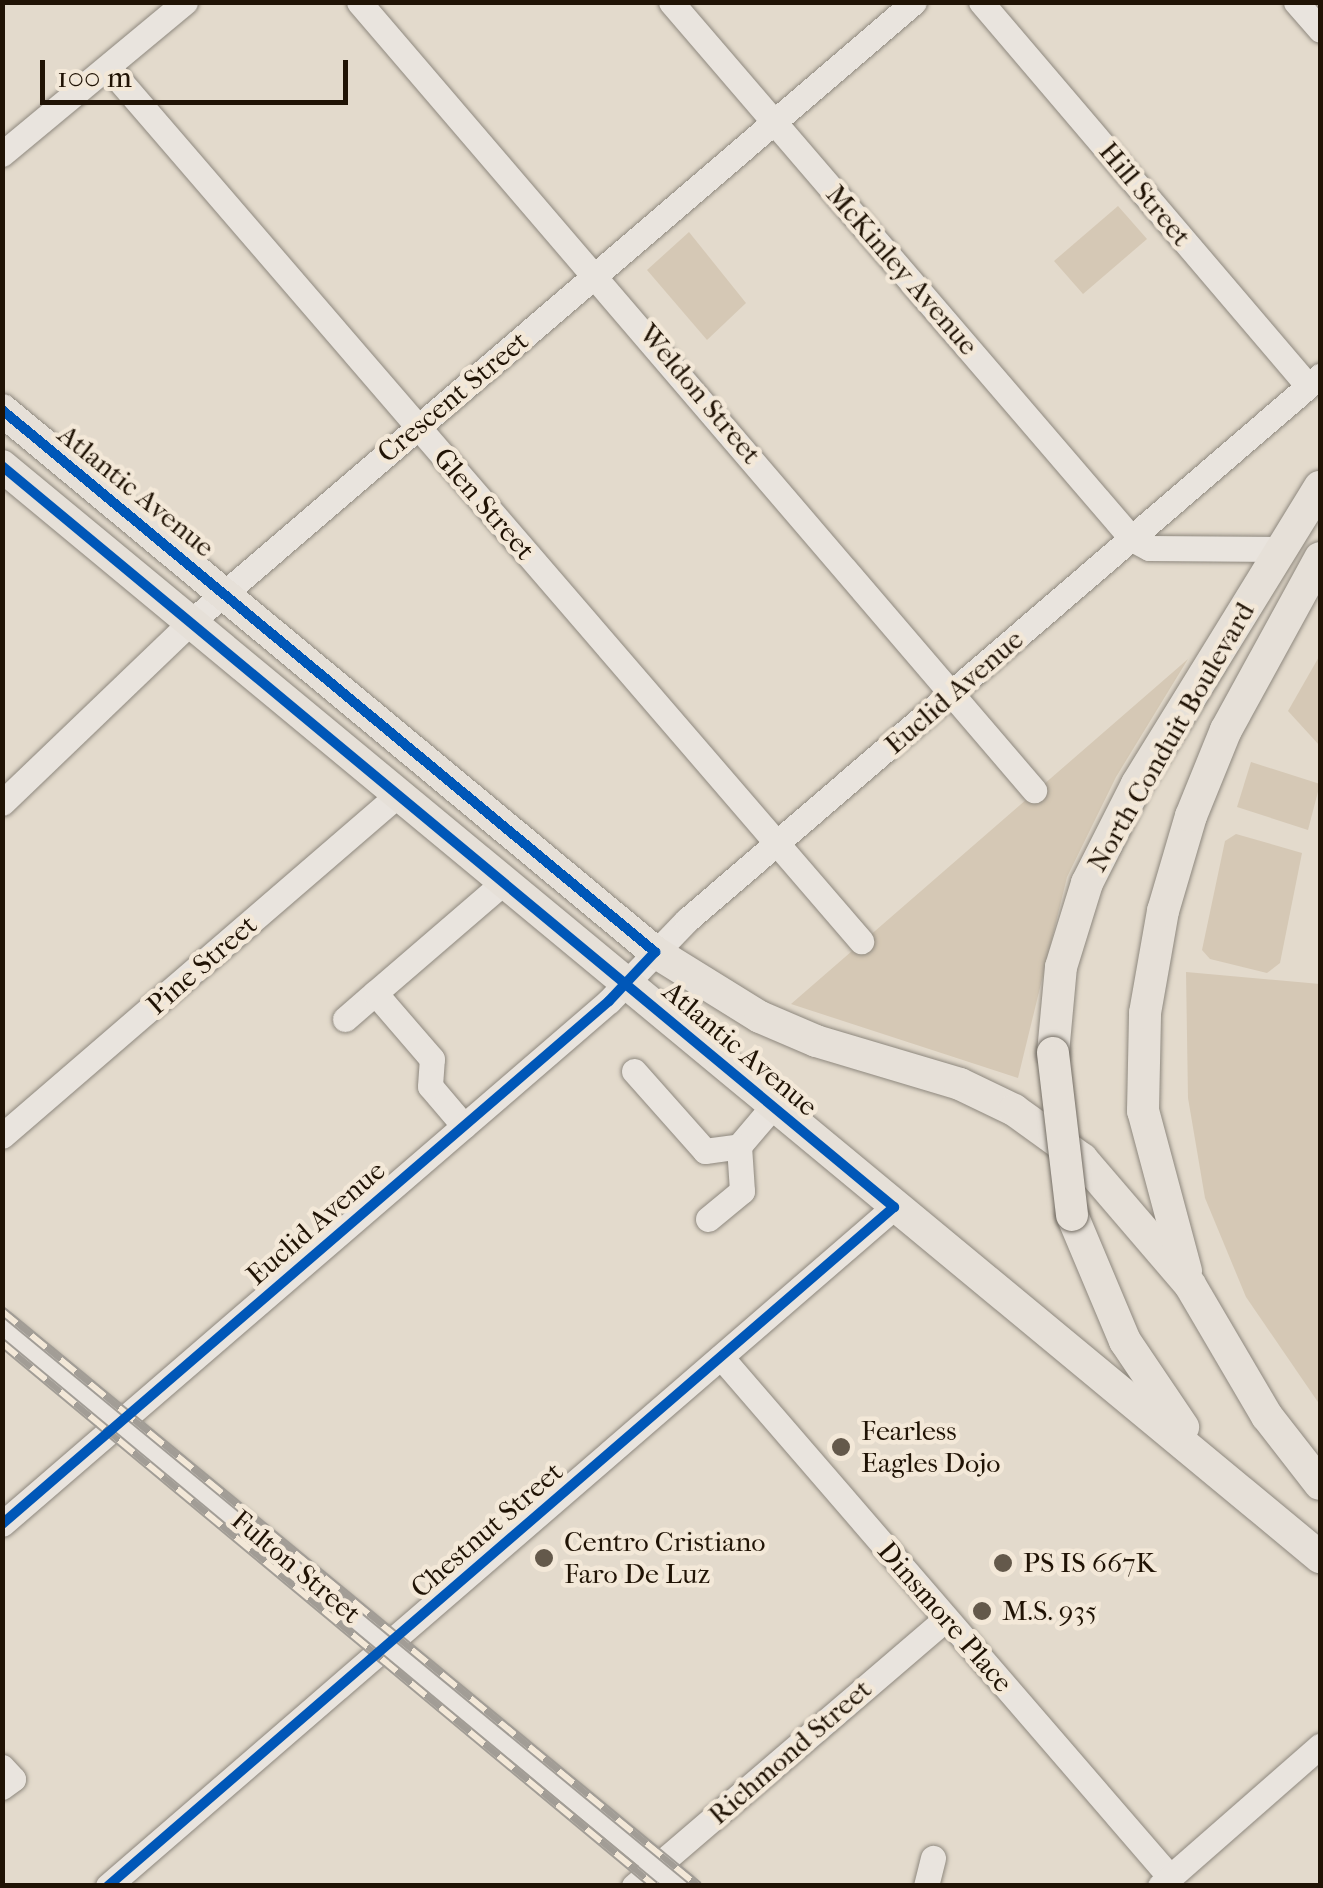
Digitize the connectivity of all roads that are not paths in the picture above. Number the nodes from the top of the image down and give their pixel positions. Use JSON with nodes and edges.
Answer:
{"nodes":[{"id":1,"x":185,"y":2,"type":"edge"},
{"id":2,"x":359,"y":2,"type":"edge"},
{"id":3,"x":670,"y":2,"type":"edge"},
{"id":4,"x":914,"y":2,"type":"edge"},
{"id":5,"x":981,"y":2,"type":"edge"},
{"id":6,"x":1296,"y":2,"type":"edge"},
{"id":7,"x":1320,"y":30,"type":"edge"},
{"id":8,"x":108,"y":67,"type":"junction"},
{"id":9,"x":775,"y":122,"type":"junction"},
{"id":10,"x":2,"y":154,"type":"edge"},
{"id":11,"x":597,"y":274,"type":"junction"},
{"id":12,"x":1314,"y":381,"type":"edge"},
{"id":13,"x":2,"y":410,"type":"edge"},
{"id":14,"x":417,"y":426,"type":"junction"},
{"id":15,"x":5,"y":471,"type":"edge"},
{"id":16,"x":1320,"y":487,"type":"edge"},
{"id":17,"x":1132,"y":540,"type":"junction"},
{"id":18,"x":1281,"y":549,"type":"junction"},
{"id":19,"x":1320,"y":558,"type":"edge"},
{"id":20,"x":225,"y":593,"type":"junction"},
{"id":21,"x":192,"y":621,"type":"junction"},
{"id":22,"x":954,"y":692,"type":"junction"},
{"id":23,"x":1034,"y":790,"type":"dead end"},
{"id":24,"x":400,"y":793,"type":"junction"},
{"id":25,"x":2,"y":803,"type":"edge"},
{"id":26,"x":777,"y":843,"type":"junction"},
{"id":27,"x":505,"y":881,"type":"junction"},
{"id":28,"x":861,"y":941,"type":"dead end"},
{"id":29,"x":655,"y":952,"type":"junction"},
{"id":30,"x":626,"y":983,"type":"junction"},
{"id":31,"x":375,"y":993,"type":"junction"},
{"id":32,"x":345,"y":1019,"type":"dead end"},
{"id":33,"x":634,"y":1071,"type":"dead end"},
{"id":34,"x":773,"y":1106,"type":"junction"},
{"id":35,"x":464,"y":1126,"type":"junction"},
{"id":36,"x":2,"y":1136,"type":"edge"},
{"id":37,"x":739,"y":1146,"type":"junction"},
{"id":38,"x":894,"y":1207,"type":"junction"},
{"id":39,"x":708,"y":1219,"type":"dead end"},
{"id":40,"x":1190,"y":1285,"type":"junction"},
{"id":41,"x":2,"y":1324,"type":"edge"},
{"id":42,"x":722,"y":1357,"type":"junction"},
{"id":43,"x":121,"y":1422,"type":"junction"},
{"id":44,"x":1317,"y":1474,"type":"edge"},
{"id":45,"x":1238,"y":1490,"type":"junction"},
{"id":46,"x":2,"y":1524,"type":"edge"},
{"id":47,"x":1320,"y":1557,"type":"edge"},
{"id":48,"x":946,"y":1619,"type":"junction"},
{"id":49,"x":389,"y":1644,"type":"junction"},
{"id":50,"x":1320,"y":1746,"type":"edge"},
{"id":51,"x":2,"y":1767,"type":"edge"},
{"id":52,"x":2,"y":1787,"type":"edge"},
{"id":53,"x":933,"y":1858,"type":"dead end"},
{"id":54,"x":658,"y":1865,"type":"junction"},
{"id":55,"x":1165,"y":1881,"type":"edge"},
{"id":56,"x":108,"y":1886,"type":"edge"},
{"id":57,"x":634,"y":1886,"type":"edge"},
{"id":58,"x":682,"y":1886,"type":"edge"},
{"id":59,"x":926,"y":1886,"type":"edge"}],
"edges":[{"from":1,"to":8,"type":"street"},
{"from":2,"to":11,"type":"street","name":"Weldon Street"},
{"from":3,"to":9,"type":"street","name":"McKinley Avenue"},
{"from":4,"to":9,"type":"street","name":"Crescent Street"},
{"from":5,"to":12,"type":"street","name":"Hill Street"},
{"from":6,"to":7,"type":"street"},
{"from":8,"to":10,"type":"street"},
{"from":8,"to":14,"type":"street","name":"Glen Street"},
{"from":9,"to":11,"type":"street","name":"Crescent Street"},
{"from":9,"to":17,"type":"street","name":"McKinley Avenue"},
{"from":11,"to":14,"type":"street","name":"Crescent Street"},
{"from":11,"to":22,"type":"street","name":"Weldon Street"},
{"from":12,"to":17,"type":"street","name":"Euclid Avenue"},
{"from":13,"to":20,"type":"main road","name":"Atlantic Avenue"},
{"from":14,"to":20,"type":"street","name":"Crescent Street"},
{"from":14,"to":26,"type":"street","name":"Glen Street"},
{"from":15,"to":21,"type":"main road","name":"Atlantic Avenue"},
{"from":16,"to":18,"type":"main road","name":"North Conduit Boulevard"},
{"from":17,"to":18,"type":"street"},
{"from":17,"to":22,"type":"street","name":"Euclid Avenue"},
{"from":18,"to":45,"type":"main road","name":"North Conduit Boulevard","bridge":true},
{"from":19,"to":40,"type":"main road"},
{"from":20,"to":21,"type":"street","name":"Crescent Street"},
{"from":20,"to":29,"type":"main road","name":"Atlantic Avenue"},
{"from":21,"to":24,"type":"main road","name":"Atlantic Avenue"},
{"from":21,"to":25,"type":"street","name":"Crescent Street"},
{"from":22,"to":23,"type":"street","name":"Weldon Street"},
{"from":22,"to":26,"type":"street","name":"Euclid Avenue"},
{"from":24,"to":27,"type":"main road","name":"Atlantic Avenue"},
{"from":24,"to":36,"type":"street","name":"Pine Street"},
{"from":26,"to":28,"type":"street","name":"Glen Street"},
{"from":26,"to":29,"type":"street","name":"Euclid Avenue"},
{"from":27,"to":30,"type":"main road","name":"Atlantic Avenue"},
{"from":27,"to":31,"type":"street"},
{"from":29,"to":30,"type":"street","name":"Euclid Avenue"},
{"from":29,"to":40,"type":"main road","name":"Atlantic Avenue"},
{"from":30,"to":34,"type":"main road","name":"Atlantic Avenue"},
{"from":30,"to":35,"type":"street","name":"Euclid Avenue"},
{"from":31,"to":32,"type":"street"},
{"from":31,"to":35,"type":"street"},
{"from":33,"to":37,"type":"street"},
{"from":34,"to":37,"type":"street"},
{"from":34,"to":38,"type":"main road","name":"Atlantic Avenue"},
{"from":35,"to":43,"type":"street","name":"Euclid Avenue"},
{"from":37,"to":39,"type":"street"},
{"from":38,"to":42,"type":"street","name":"Chestnut Street"},
{"from":38,"to":45,"type":"main road","name":"Atlantic Avenue"},
{"from":40,"to":44,"type":"main road","name":"Atlantic Avenue"},
{"from":41,"to":43,"type":"street","name":"Fulton Street"},
{"from":42,"to":48,"type":"street","name":"Dinsmore Place"},
{"from":42,"to":49,"type":"street","name":"Chestnut Street"},
{"from":43,"to":46,"type":"street","name":"Euclid Avenue"},
{"from":43,"to":49,"type":"street","name":"Fulton Street"},
{"from":45,"to":47,"type":"main road","name":"Atlantic Avenue"},
{"from":48,"to":54,"type":"street","name":"Richmond Street"},
{"from":48,"to":55,"type":"street","name":"Dinsmore Place"},
{"from":49,"to":54,"type":"street","name":"Fulton Street"},
{"from":49,"to":56,"type":"street","name":"Chestnut Street"},
{"from":50,"to":55,"type":"street"},
{"from":51,"to":52,"type":"street"},
{"from":53,"to":59,"type":"street"},
{"from":54,"to":57,"type":"street","name":"Richmond Street"},
{"from":54,"to":58,"type":"street","name":"Fulton Street"}]}
